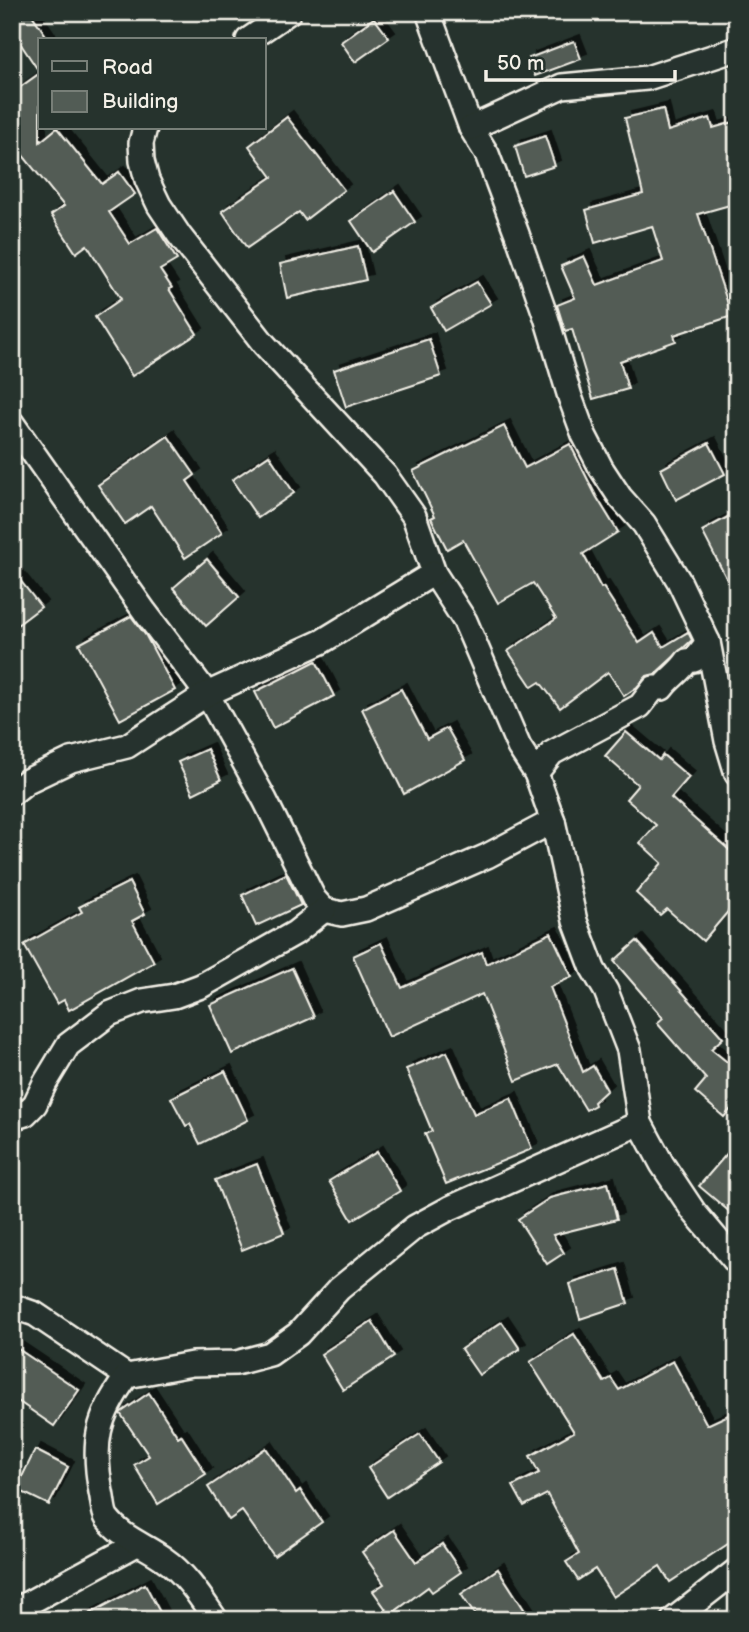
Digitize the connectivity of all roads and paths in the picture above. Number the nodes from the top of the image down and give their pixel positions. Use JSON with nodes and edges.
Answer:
{"nodes":[{"id":1,"x":289,"y":12,"type":"edge"},
{"id":2,"x":428,"y":12,"type":"edge"},
{"id":3,"x":251,"y":38,"type":"edge"},
{"id":4,"x":737,"y":49,"type":"edge"},
{"id":5,"x":471,"y":128,"type":"junction"},
{"id":6,"x":144,"y":130,"type":"edge"},
{"id":7,"x":12,"y":423,"type":"edge"},
{"id":8,"x":434,"y":573,"type":"junction"},
{"id":9,"x":708,"y":642,"type":"junction"},
{"id":10,"x":207,"y":694,"type":"junction"},
{"id":11,"x":536,"y":773,"type":"junction"},
{"id":12,"x":737,"y":774,"type":"edge"},
{"id":13,"x":12,"y":793,"type":"edge"},
{"id":14,"x":552,"y":821,"type":"junction"},
{"id":15,"x":324,"y":910,"type":"junction"},
{"id":16,"x":12,"y":1118,"type":"edge"},
{"id":17,"x":640,"y":1123,"type":"junction"},
{"id":18,"x":737,"y":1263,"type":"edge"},
{"id":19,"x":12,"y":1306,"type":"edge"},
{"id":20,"x":127,"y":1377,"type":"junction"},
{"id":21,"x":136,"y":1544,"type":"junction"},
{"id":22,"x":737,"y":1570,"type":"edge"},
{"id":23,"x":12,"y":1612,"type":"edge"},
{"id":24,"x":216,"y":1620,"type":"edge"},
{"id":25,"x":673,"y":1620,"type":"edge"}],
"edges":[{"from":1,"to":3,"type":"street"},
{"from":2,"to":5,"type":"street"},
{"from":4,"to":5,"type":"street"},
{"from":5,"to":9,"type":"street"},
{"from":6,"to":8,"type":"street"},
{"from":7,"to":10,"type":"street"},
{"from":8,"to":10,"type":"street"},
{"from":8,"to":11,"type":"street"},
{"from":9,"to":11,"type":"street"},
{"from":9,"to":12,"type":"street"},
{"from":10,"to":13,"type":"street"},
{"from":10,"to":15,"type":"street"},
{"from":11,"to":14,"type":"street"},
{"from":14,"to":15,"type":"street"},
{"from":14,"to":17,"type":"street"},
{"from":15,"to":16,"type":"street"},
{"from":17,"to":18,"type":"street"},
{"from":17,"to":20,"type":"street"},
{"from":19,"to":20,"type":"street"},
{"from":20,"to":21,"type":"street"},
{"from":21,"to":23,"type":"street"},
{"from":21,"to":24,"type":"street"},
{"from":22,"to":25,"type":"street"}]}
